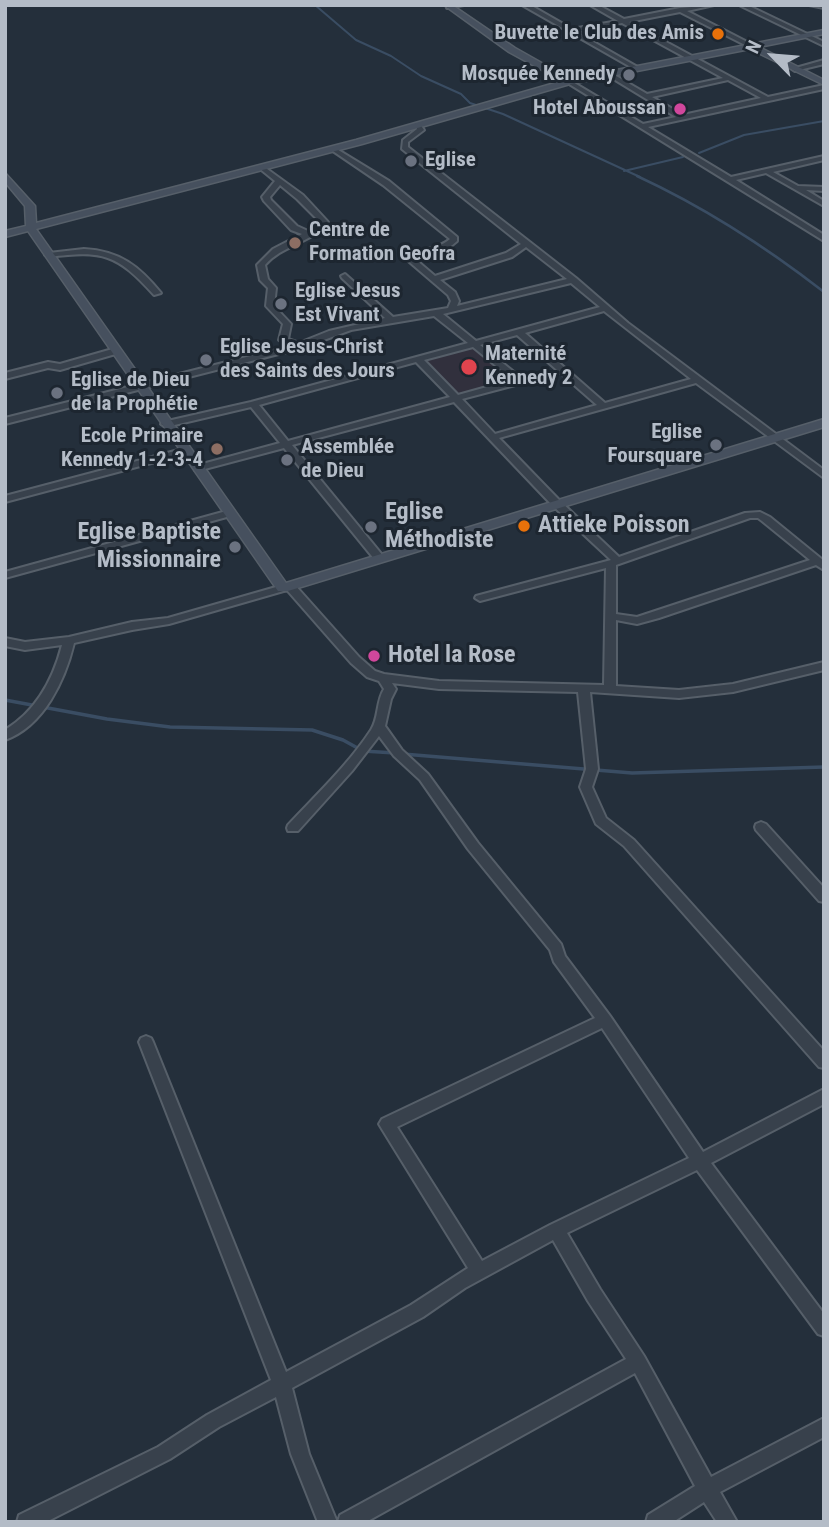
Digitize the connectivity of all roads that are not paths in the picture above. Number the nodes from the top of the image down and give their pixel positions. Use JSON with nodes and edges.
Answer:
{"nodes":[{"id":1,"x":461,"y":5,"type":"edge"},
{"id":2,"x":525,"y":5,"type":"edge"},
{"id":3,"x":593,"y":5,"type":"edge"},
{"id":4,"x":670,"y":5,"type":"edge"},
{"id":5,"x":711,"y":5,"type":"edge"},
{"id":6,"x":742,"y":5,"type":"edge"},
{"id":7,"x":812,"y":5,"type":"edge"},
{"id":8,"x":448,"y":6,"type":"edge"},
{"id":9,"x":824,"y":6,"type":"edge"},
{"id":10,"x":680,"y":10,"type":"junction"},
{"id":11,"x":623,"y":21,"type":"junction"},
{"id":12,"x":571,"y":31,"type":"junction"},
{"id":13,"x":824,"y":32,"type":"edge"},
{"id":14,"x":806,"y":36,"type":"junction"},
{"id":15,"x":824,"y":44,"type":"edge"},
{"id":16,"x":753,"y":47,"type":"junction"},
{"id":17,"x":692,"y":58,"type":"junction"},
{"id":18,"x":824,"y":62,"type":"edge"},
{"id":19,"x":638,"y":69,"type":"junction"},
{"id":20,"x":795,"y":69,"type":"junction"},
{"id":21,"x":609,"y":74,"type":"junction"},
{"id":22,"x":729,"y":78,"type":"junction"},
{"id":23,"x":569,"y":82,"type":"junction"},
{"id":24,"x":824,"y":85,"type":"edge"},
{"id":25,"x":646,"y":96,"type":"junction"},
{"id":26,"x":767,"y":99,"type":"junction"},
{"id":27,"x":681,"y":117,"type":"junction"},
{"id":28,"x":418,"y":125,"type":"junction"},
{"id":29,"x":642,"y":126,"type":"junction"},
{"id":30,"x":333,"y":149,"type":"junction"},
{"id":31,"x":824,"y":158,"type":"edge"},
{"id":32,"x":261,"y":167,"type":"junction"},
{"id":33,"x":767,"y":171,"type":"junction"},
{"id":34,"x":5,"y":176,"type":"edge"},
{"id":35,"x":730,"y":179,"type":"junction"},
{"id":36,"x":279,"y":181,"type":"junction"},
{"id":37,"x":796,"y":188,"type":"junction"},
{"id":38,"x":824,"y":189,"type":"edge"},
{"id":39,"x":824,"y":204,"type":"edge"},
{"id":40,"x":31,"y":228,"type":"junction"},
{"id":41,"x":308,"y":233,"type":"junction"},
{"id":42,"x":5,"y":234,"type":"edge"},
{"id":43,"x":824,"y":239,"type":"edge"},
{"id":44,"x":526,"y":244,"type":"junction"},
{"id":45,"x":49,"y":256,"type":"junction"},
{"id":46,"x":345,"y":276,"type":"dead end"},
{"id":47,"x":434,"y":279,"type":"junction"},
{"id":48,"x":573,"y":280,"type":"junction"},
{"id":49,"x":157,"y":293,"type":"dead end"},
{"id":50,"x":606,"y":308,"type":"junction"},
{"id":51,"x":452,"y":309,"type":"junction"},
{"id":52,"x":436,"y":313,"type":"junction"},
{"id":53,"x":390,"y":318,"type":"junction"},
{"id":54,"x":519,"y":332,"type":"junction"},
{"id":55,"x":475,"y":344,"type":"junction"},
{"id":56,"x":299,"y":346,"type":"junction"},
{"id":57,"x":116,"y":351,"type":"junction"},
{"id":58,"x":418,"y":359,"type":"junction"},
{"id":59,"x":5,"y":376,"type":"edge"},
{"id":60,"x":699,"y":379,"type":"junction"},
{"id":61,"x":140,"y":386,"type":"junction"},
{"id":62,"x":455,"y":397,"type":"junction"},
{"id":63,"x":253,"y":404,"type":"junction"},
{"id":64,"x":604,"y":406,"type":"junction"},
{"id":65,"x":5,"y":421,"type":"edge"},
{"id":66,"x":824,"y":422,"type":"edge"},
{"id":67,"x":166,"y":424,"type":"junction"},
{"id":68,"x":493,"y":437,"type":"junction"},
{"id":69,"x":776,"y":438,"type":"junction"},
{"id":70,"x":286,"y":444,"type":"junction"},
{"id":71,"x":186,"y":451,"type":"junction"},
{"id":72,"x":198,"y":468,"type":"junction"},
{"id":73,"x":824,"y":475,"type":"edge"},
{"id":74,"x":5,"y":499,"type":"edge"},
{"id":75,"x":556,"y":503,"type":"junction"},
{"id":76,"x":230,"y":513,"type":"junction"},
{"id":77,"x":379,"y":558,"type":"junction"},
{"id":78,"x":614,"y":562,"type":"junction"},
{"id":79,"x":821,"y":564,"type":"edge"},
{"id":80,"x":5,"y":575,"type":"edge"},
{"id":81,"x":286,"y":587,"type":"junction"},
{"id":82,"x":480,"y":598,"type":"dead end"},
{"id":83,"x":611,"y":616,"type":"junction"},
{"id":84,"x":69,"y":641,"type":"junction"},
{"id":85,"x":5,"y":642,"type":"edge"},
{"id":86,"x":824,"y":666,"type":"edge"},
{"id":87,"x":383,"y":678,"type":"junction"},
{"id":88,"x":610,"y":689,"type":"junction"},
{"id":89,"x":584,"y":690,"type":"junction"},
{"id":90,"x":379,"y":726,"type":"junction"},
{"id":91,"x":5,"y":736,"type":"edge"},
{"id":92,"x":761,"y":827,"type":"dead end"},
{"id":93,"x":293,"y":828,"type":"dead end"},
{"id":94,"x":824,"y":897,"type":"edge"},
{"id":95,"x":606,"y":1020,"type":"junction"},
{"id":96,"x":146,"y":1042,"type":"dead end"},
{"id":97,"x":824,"y":1062,"type":"edge"},
{"id":98,"x":821,"y":1102,"type":"edge"},
{"id":99,"x":700,"y":1161,"type":"junction"},
{"id":100,"x":556,"y":1230,"type":"junction"},
{"id":101,"x":479,"y":1271,"type":"junction"},
{"id":102,"x":824,"y":1328,"type":"edge"},
{"id":103,"x":638,"y":1362,"type":"junction"},
{"id":104,"x":282,"y":1385,"type":"junction"},
{"id":105,"x":824,"y":1427,"type":"edge"},
{"id":106,"x":707,"y":1489,"type":"junction"},
{"id":107,"x":26,"y":1522,"type":"edge"},
{"id":108,"x":328,"y":1522,"type":"edge"},
{"id":109,"x":348,"y":1522,"type":"edge"},
{"id":110,"x":655,"y":1522,"type":"edge"},
{"id":111,"x":728,"y":1522,"type":"edge"}],
"edges":[{"from":1,"to":8,"type":"street"},
{"from":2,"to":12,"type":"street"},
{"from":3,"to":11,"type":"street"},
{"from":4,"to":10,"type":"street"},
{"from":5,"to":10,"type":"street"},
{"from":6,"to":14,"type":"street"},
{"from":7,"to":9,"type":"street"},
{"from":8,"to":23,"type":"street"},
{"from":10,"to":11,"type":"street"},
{"from":10,"to":16,"type":"street"},
{"from":11,"to":12,"type":"street"},
{"from":11,"to":17,"type":"street"},
{"from":12,"to":19,"type":"street"},
{"from":13,"to":14,"type":"street"},
{"from":14,"to":15,"type":"street"},
{"from":14,"to":16,"type":"street"},
{"from":16,"to":17,"type":"street"},
{"from":16,"to":20,"type":"street"},
{"from":17,"to":19,"type":"street"},
{"from":17,"to":22,"type":"street"},
{"from":18,"to":20,"type":"street"},
{"from":19,"to":21,"type":"street"},
{"from":20,"to":24,"type":"street"},
{"from":21,"to":23,"type":"street"},
{"from":21,"to":25,"type":"street"},
{"from":22,"to":25,"type":"street"},
{"from":22,"to":26,"type":"street"},
{"from":23,"to":28,"type":"street"},
{"from":23,"to":29,"type":"street"},
{"from":24,"to":26,"type":"street"},
{"from":25,"to":27,"type":"street"},
{"from":26,"to":27,"type":"street"},
{"from":27,"to":29,"type":"street"},
{"from":28,"to":30,"type":"street"},
{"from":28,"to":44,"type":"street"},
{"from":29,"to":35,"type":"street"},
{"from":30,"to":32,"type":"street"},
{"from":30,"to":47,"type":"street"},
{"from":31,"to":33,"type":"street"},
{"from":32,"to":36,"type":"street"},
{"from":32,"to":40,"type":"street"},
{"from":33,"to":35,"type":"street"},
{"from":33,"to":37,"type":"street"},
{"from":34,"to":40,"type":"street"},
{"from":35,"to":43,"type":"street"},
{"from":36,"to":41,"type":"street"},
{"from":36,"to":41,"type":"street"},
{"from":37,"to":38,"type":"street"},
{"from":37,"to":39,"type":"street"},
{"from":40,"to":42,"type":"street"},
{"from":40,"to":45,"type":"street"},
{"from":41,"to":56,"type":"street"},
{"from":44,"to":47,"type":"street"},
{"from":44,"to":48,"type":"street"},
{"from":45,"to":49,"type":"street"},
{"from":45,"to":57,"type":"street"},
{"from":46,"to":53,"type":"street"},
{"from":47,"to":51,"type":"street"},
{"from":48,"to":50,"type":"street"},
{"from":48,"to":51,"type":"street"},
{"from":50,"to":54,"type":"street"},
{"from":50,"to":60,"type":"street"},
{"from":51,"to":52,"type":"street"},
{"from":52,"to":53,"type":"street"},
{"from":52,"to":55,"type":"street"},
{"from":53,"to":56,"type":"street"},
{"from":54,"to":55,"type":"street"},
{"from":54,"to":64,"type":"street"},
{"from":55,"to":58,"type":"street"},
{"from":55,"to":62,"type":"street"},
{"from":56,"to":61,"type":"street"},
{"from":57,"to":59,"type":"street"},
{"from":57,"to":61,"type":"street"},
{"from":58,"to":62,"type":"street"},
{"from":58,"to":63,"type":"street"},
{"from":60,"to":64,"type":"street"},
{"from":60,"to":69,"type":"street"},
{"from":61,"to":65,"type":"street"},
{"from":61,"to":67,"type":"street"},
{"from":62,"to":68,"type":"street"},
{"from":62,"to":70,"type":"street"},
{"from":63,"to":67,"type":"street"},
{"from":63,"to":70,"type":"street"},
{"from":64,"to":68,"type":"street"},
{"from":66,"to":69,"type":"street"},
{"from":67,"to":71,"type":"street"},
{"from":68,"to":75,"type":"street"},
{"from":69,"to":73,"type":"street"},
{"from":69,"to":75,"type":"street"},
{"from":70,"to":72,"type":"street"},
{"from":70,"to":77,"type":"street"},
{"from":71,"to":72,"type":"street"},
{"from":71,"to":74,"type":"street"},
{"from":72,"to":76,"type":"street"},
{"from":75,"to":77,"type":"street"},
{"from":75,"to":78,"type":"street"},
{"from":76,"to":80,"type":"street"},
{"from":76,"to":81,"type":"street"},
{"from":77,"to":81,"type":"street"},
{"from":78,"to":79,"type":"street"},
{"from":78,"to":82,"type":"street"},
{"from":78,"to":83,"type":"street"},
{"from":79,"to":83,"type":"street"},
{"from":81,"to":84,"type":"street"},
{"from":81,"to":87,"type":"street"},
{"from":83,"to":88,"type":"street"},
{"from":84,"to":85,"type":"street"},
{"from":84,"to":91,"type":"street"},
{"from":86,"to":88,"type":"street"},
{"from":87,"to":89,"type":"street"},
{"from":87,"to":90,"type":"street"},
{"from":88,"to":89,"type":"street"},
{"from":89,"to":97,"type":"street"},
{"from":90,"to":93,"type":"street"},
{"from":90,"to":95,"type":"street"},
{"from":92,"to":94,"type":"street"},
{"from":95,"to":99,"type":"street"},
{"from":95,"to":101,"type":"street"},
{"from":96,"to":104,"type":"street"},
{"from":98,"to":99,"type":"street"},
{"from":99,"to":100,"type":"street"},
{"from":99,"to":102,"type":"street"},
{"from":100,"to":101,"type":"street"},
{"from":100,"to":103,"type":"street"},
{"from":101,"to":104,"type":"street"},
{"from":103,"to":106,"type":"street"},
{"from":103,"to":109,"type":"street"},
{"from":104,"to":107,"type":"street"},
{"from":104,"to":108,"type":"street"},
{"from":105,"to":106,"type":"street"},
{"from":106,"to":110,"type":"street"},
{"from":106,"to":111,"type":"street"}]}
